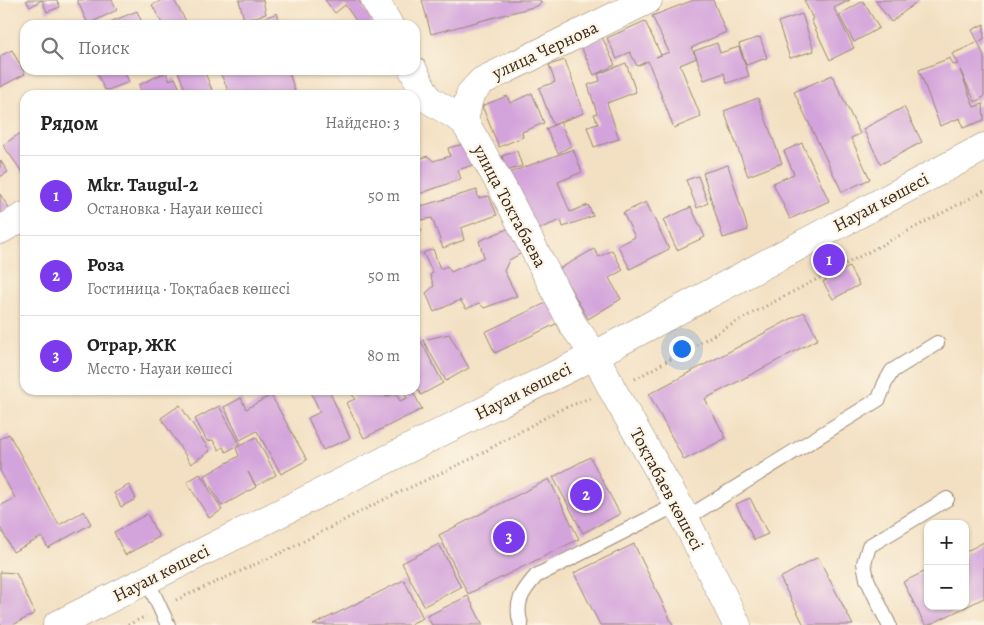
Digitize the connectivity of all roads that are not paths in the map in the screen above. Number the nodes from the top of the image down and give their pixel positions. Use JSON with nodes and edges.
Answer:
{"nodes":[{"id":1,"x":375,"y":0,"type":"edge"},
{"id":2,"x":648,"y":0,"type":"edge"},
{"id":3,"x":386,"y":20,"type":"edge"},
{"id":4,"x":414,"y":75,"type":"edge"},
{"id":5,"x":418,"y":90,"type":"edge"},
{"id":6,"x":421,"y":102,"type":"edge"},
{"id":7,"x":464,"y":121,"type":"junction"},
{"id":8,"x":984,"y":147,"type":"edge"},
{"id":9,"x":20,"y":219,"type":"edge"},
{"id":10,"x":0,"y":230,"type":"edge"},
{"id":11,"x":937,"y":343,"type":"dead end"},
{"id":12,"x":595,"y":355,"type":"junction"},
{"id":13,"x":947,"y":499,"type":"dead end"},
{"id":14,"x":681,"y":511,"type":"junction"},
{"id":15,"x":148,"y":580,"type":"junction"},
{"id":16,"x":57,"y":625,"type":"edge"},
{"id":17,"x":168,"y":625,"type":"edge"},
{"id":18,"x":521,"y":625,"type":"edge"},
{"id":19,"x":737,"y":625,"type":"edge"},
{"id":20,"x":889,"y":625,"type":"edge"}],
"edges":[{"from":1,"to":3,"type":"street"},
{"from":2,"to":7,"type":"street","name":"улица Чернова"},
{"from":4,"to":5,"type":"street","name":"улица Токтабаева"},
{"from":6,"to":7,"type":"street","name":"улица Токтабаева"},
{"from":7,"to":12,"type":"street","name":"улица Токтабаева"},
{"from":8,"to":12,"type":"street","name":"Науаи көшесі"},
{"from":9,"to":10,"type":"street"},
{"from":11,"to":14,"type":"lane"},
{"from":12,"to":14,"type":"street","name":"Тоқтабаев көшесі"},
{"from":12,"to":15,"type":"street","name":"Науаи көшесі"},
{"from":13,"to":20,"type":"lane"},
{"from":14,"to":18,"type":"lane"},
{"from":14,"to":19,"type":"street","name":"Тоқтабаев көшесі"},
{"from":15,"to":16,"type":"street","name":"Науаи көшесі"},
{"from":15,"to":17,"type":"lane"}]}
